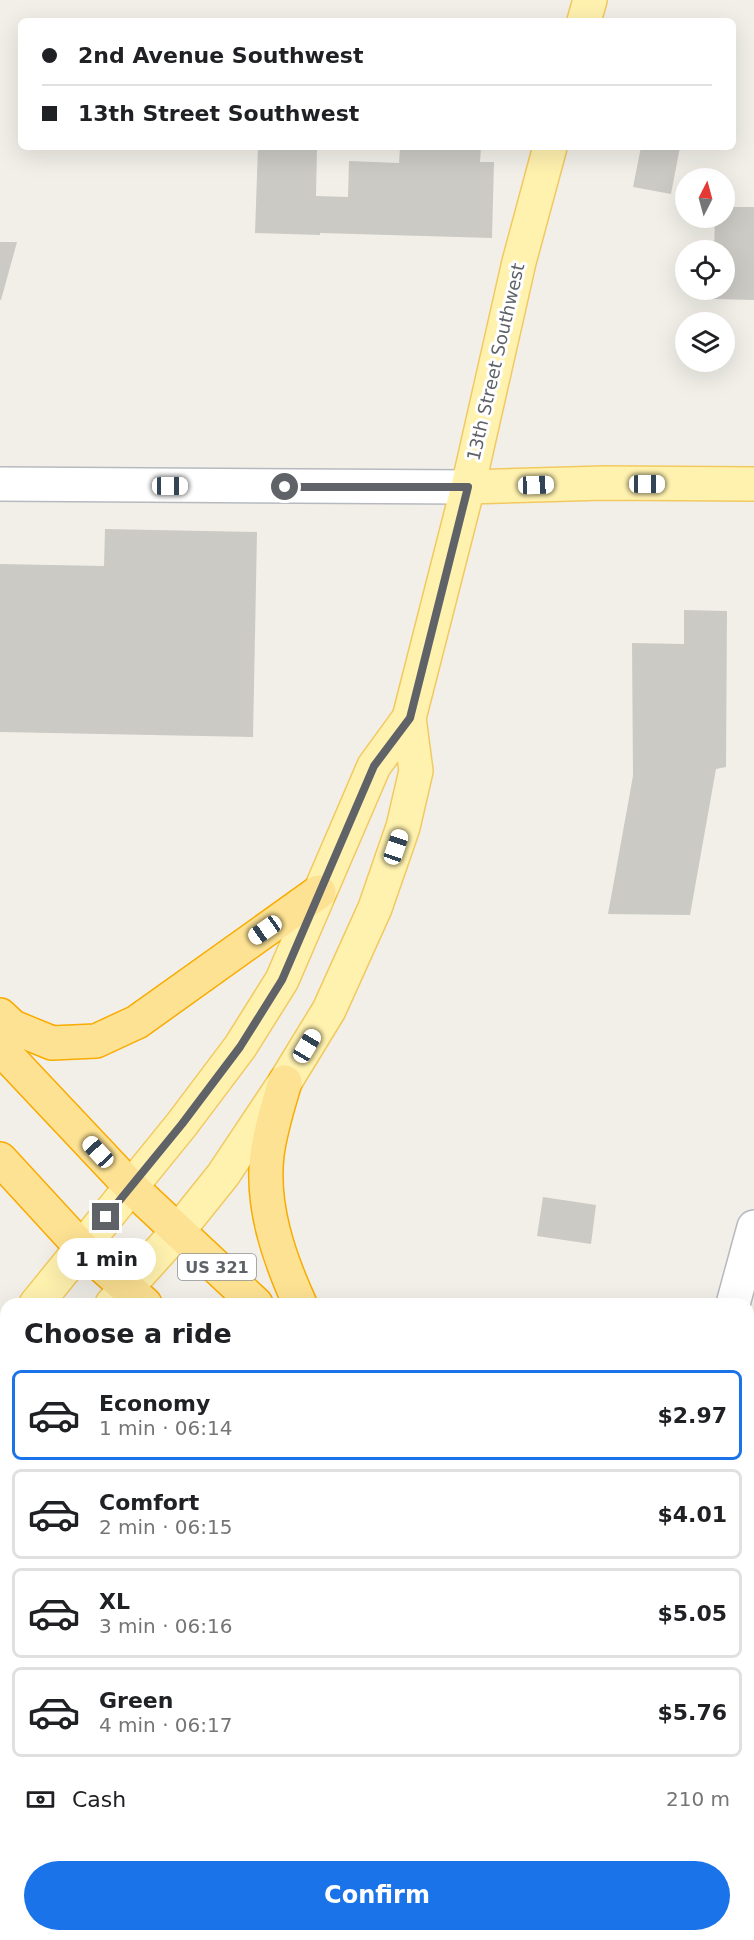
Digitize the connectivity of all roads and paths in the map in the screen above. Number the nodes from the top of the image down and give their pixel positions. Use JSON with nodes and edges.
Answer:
{"nodes":[{"id":1,"x":590,"y":0,"type":"edge"},
{"id":2,"x":585,"y":18,"type":"edge"},
{"id":3,"x":549,"y":150,"type":"edge"},
{"id":4,"x":0,"y":484,"type":"edge"},
{"id":5,"x":754,"y":484,"type":"edge"},
{"id":6,"x":468,"y":487,"type":"junction"},
{"id":7,"x":410,"y":718,"type":"junction"},
{"id":8,"x":320,"y":892,"type":"junction"},
{"id":9,"x":0,"y":1015,"type":"edge"},
{"id":10,"x":0,"y":1048,"type":"edge"},
{"id":11,"x":285,"y":1082,"type":"junction"},
{"id":12,"x":0,"y":1159,"type":"edge"},
{"id":13,"x":131,"y":1187,"type":"junction"},
{"id":14,"x":754,"y":1227,"type":"edge"},
{"id":15,"x":178,"y":1231,"type":"junction"},
{"id":16,"x":81,"y":1247,"type":"junction"},
{"id":17,"x":41,"y":1298,"type":"edge"},
{"id":18,"x":128,"y":1298,"type":"edge"},
{"id":19,"x":250,"y":1298,"type":"edge"},
{"id":20,"x":297,"y":1298,"type":"edge"},
{"id":21,"x":735,"y":1298,"type":"edge"}],
"edges":[{"from":1,"to":2,"type":"main road"},
{"from":3,"to":6,"type":"main road","name":"13th Street Southwest"},
{"from":4,"to":6,"type":"main road"},
{"from":5,"to":6,"type":"main road"},
{"from":6,"to":7,"type":"main road","name":"13th Street Southwest"},
{"from":7,"to":8,"type":"main road","name":"13th Street Southwest"},
{"from":7,"to":11,"type":"main road","name":"13th Street Southwest"},
{"from":8,"to":9,"type":"highway"},
{"from":8,"to":13,"type":"main road","name":"13th Street Southwest"},
{"from":10,"to":13,"type":"highway","number":"US 321"},
{"from":11,"to":15,"type":"main road","name":"13th Street Southwest"},
{"from":11,"to":20,"type":"highway"},
{"from":12,"to":16,"type":"highway"},
{"from":13,"to":15,"type":"highway","number":"US 321"},
{"from":13,"to":16,"type":"main road","name":"13th Street Southwest"},
{"from":14,"to":21,"type":"main road"},
{"from":15,"to":18,"type":"main road","name":"13th Street Southwest"},
{"from":15,"to":19,"type":"highway","number":"US 321"},
{"from":16,"to":17,"type":"main road","name":"13th Street Southwest"},
{"from":16,"to":18,"type":"highway"}]}
